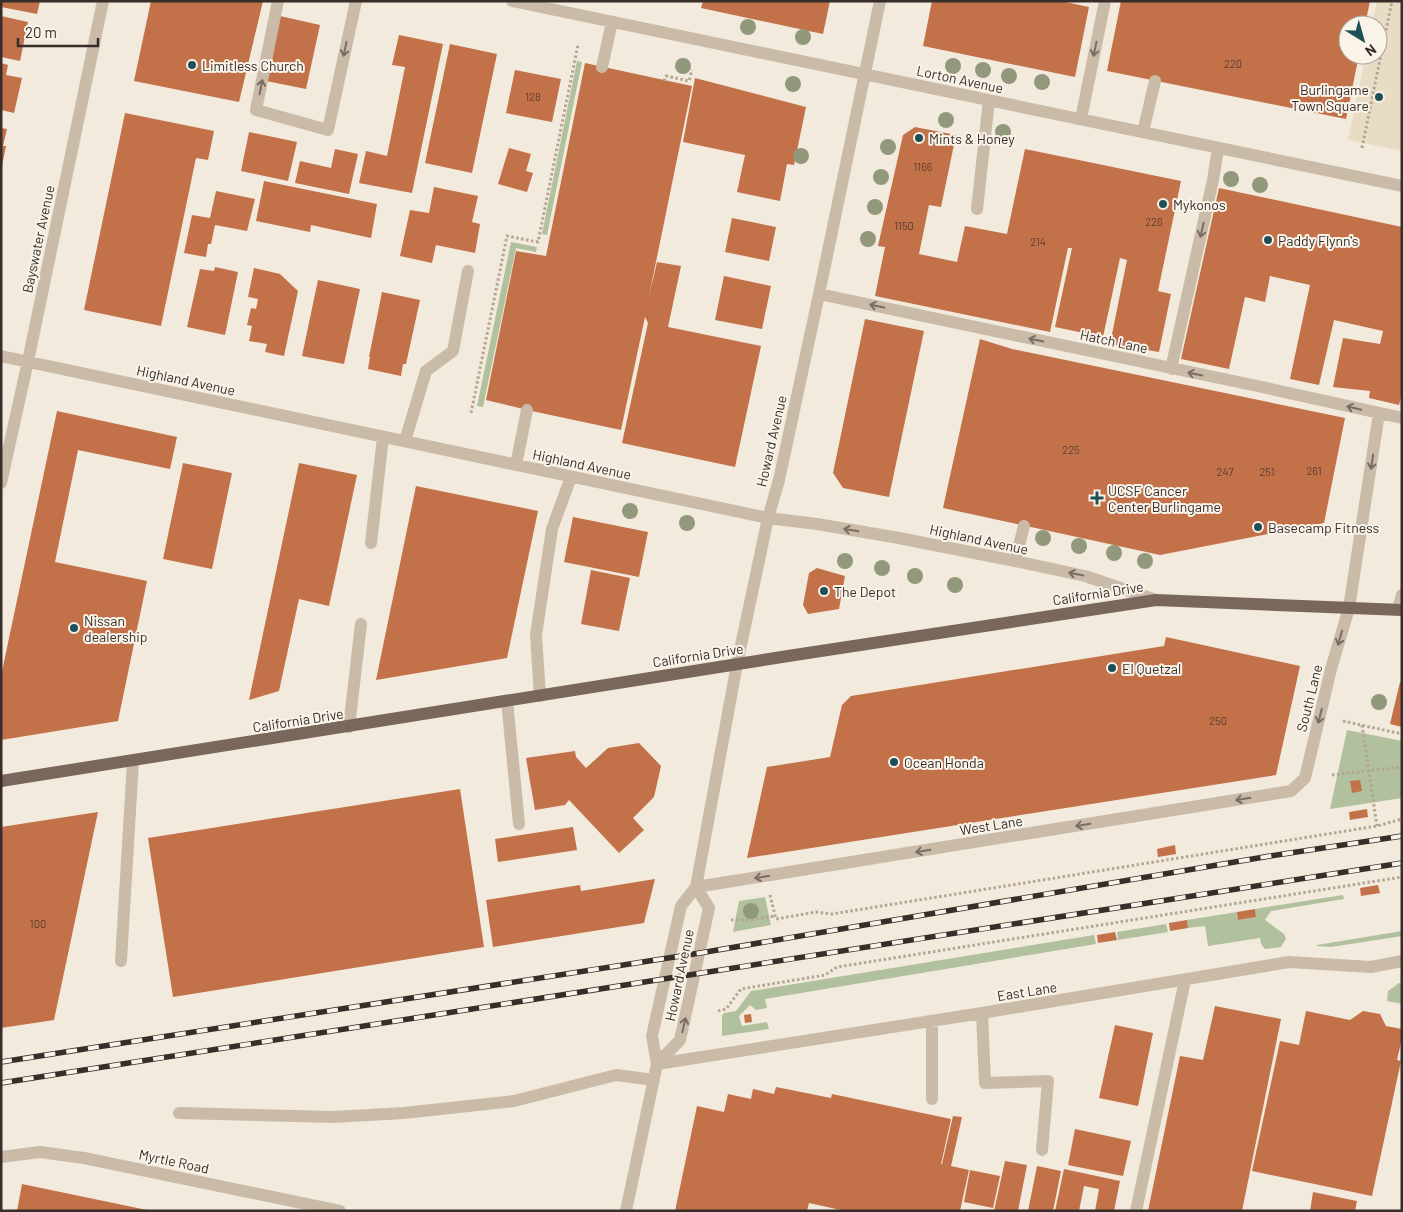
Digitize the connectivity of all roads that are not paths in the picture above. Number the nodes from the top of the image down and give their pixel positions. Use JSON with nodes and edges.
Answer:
{"nodes":[{"id":1,"x":103,"y":1,"type":"edge"},
{"id":2,"x":278,"y":1,"type":"edge"},
{"id":3,"x":356,"y":1,"type":"edge"},
{"id":4,"x":512,"y":1,"type":"edge"},
{"id":5,"x":880,"y":1,"type":"edge"},
{"id":6,"x":1105,"y":1,"type":"edge"},
{"id":7,"x":612,"y":22,"type":"junction"},
{"id":8,"x":602,"y":67,"type":"dead end"},
{"id":9,"x":865,"y":74,"type":"junction"},
{"id":10,"x":1155,"y":81,"type":"dead end"},
{"id":11,"x":989,"y":100,"type":"junction"},
{"id":12,"x":1081,"y":120,"type":"junction"},
{"id":13,"x":1143,"y":132,"type":"junction"},
{"id":14,"x":1218,"y":148,"type":"junction"},
{"id":15,"x":1402,"y":186,"type":"edge"},
{"id":16,"x":977,"y":209,"type":"dead end"},
{"id":17,"x":468,"y":271,"type":"dead end"},
{"id":18,"x":819,"y":294,"type":"junction"},
{"id":19,"x":1,"y":356,"type":"edge"},
{"id":20,"x":28,"y":361,"type":"junction"},
{"id":21,"x":1171,"y":369,"type":"junction"},
{"id":22,"x":527,"y":410,"type":"dead end"},
{"id":23,"x":1380,"y":414,"type":"junction"},
{"id":24,"x":1402,"y":418,"type":"edge"},
{"id":25,"x":383,"y":437,"type":"junction"},
{"id":26,"x":405,"y":441,"type":"junction"},
{"id":27,"x":516,"y":465,"type":"junction"},
{"id":28,"x":571,"y":477,"type":"junction"},
{"id":29,"x":1,"y":481,"type":"edge"},
{"id":30,"x":768,"y":518,"type":"junction"},
{"id":31,"x":1024,"y":526,"type":"dead end"},
{"id":32,"x":371,"y":543,"type":"dead end"},
{"id":33,"x":1015,"y":561,"type":"junction"},
{"id":34,"x":1402,"y":595,"type":"edge"},
{"id":35,"x":1156,"y":600,"type":"junction"},
{"id":36,"x":1349,"y":608,"type":"junction"},
{"id":37,"x":1400,"y":610,"type":"edge"},
{"id":38,"x":361,"y":624,"type":"dead end"},
{"id":39,"x":737,"y":664,"type":"junction"},
{"id":40,"x":540,"y":696,"type":"junction"},
{"id":41,"x":507,"y":701,"type":"junction"},
{"id":42,"x":349,"y":726,"type":"junction"},
{"id":43,"x":133,"y":761,"type":"junction"},
{"id":44,"x":1,"y":781,"type":"edge"},
{"id":45,"x":1291,"y":791,"type":"joint"},
{"id":46,"x":519,"y":824,"type":"dead end"},
{"id":47,"x":696,"y":887,"type":"junction"},
{"id":48,"x":121,"y":961,"type":"dead end"},
{"id":49,"x":1402,"y":961,"type":"edge"},
{"id":50,"x":1185,"y":980,"type":"junction"},
{"id":51,"x":982,"y":1013,"type":"junction"},
{"id":52,"x":932,"y":1021,"type":"junction"},
{"id":53,"x":657,"y":1064,"type":"junction"},
{"id":54,"x":654,"y":1080,"type":"junction"},
{"id":55,"x":932,"y":1099,"type":"dead end"},
{"id":56,"x":178,"y":1114,"type":"dead end"},
{"id":57,"x":1042,"y":1150,"type":"dead end"},
{"id":58,"x":1,"y":1157,"type":"edge"},
{"id":59,"x":340,"y":1211,"type":"edge"},
{"id":60,"x":626,"y":1211,"type":"edge"},
{"id":61,"x":1136,"y":1211,"type":"edge"}],
"edges":[{"from":1,"to":20,"type":"street","name":"Bayswater Avenue"},
{"from":3,"to":2,"type":"street","one_way":true},
{"from":4,"to":7,"type":"street","name":"Lorton Avenue"},
{"from":5,"to":9,"type":"street","name":"Howard Avenue"},
{"from":6,"to":12,"type":"street","one_way":true},
{"from":7,"to":8,"type":"street"},
{"from":7,"to":9,"type":"street","name":"Lorton Avenue"},
{"from":9,"to":11,"type":"street","name":"Lorton Avenue"},
{"from":9,"to":18,"type":"street","name":"Howard Avenue"},
{"from":10,"to":13,"type":"street"},
{"from":11,"to":12,"type":"street","name":"Lorton Avenue"},
{"from":11,"to":16,"type":"street"},
{"from":12,"to":13,"type":"street","name":"Lorton Avenue"},
{"from":13,"to":14,"type":"street","name":"Lorton Avenue"},
{"from":14,"to":15,"type":"street","name":"Lorton Avenue"},
{"from":14,"to":21,"type":"street","one_way":true},
{"from":17,"to":26,"type":"street"},
{"from":21,"to":18,"type":"street","name":"Hatch Lane","one_way":true},
{"from":18,"to":30,"type":"street","name":"Howard Avenue"},
{"from":19,"to":20,"type":"street","name":"Highland Avenue"},
{"from":20,"to":25,"type":"street","name":"Highland Avenue"},
{"from":20,"to":29,"type":"street","name":"Bayswater Avenue"},
{"from":23,"to":21,"type":"street","name":"Hatch Lane","one_way":true},
{"from":22,"to":27,"type":"street"},
{"from":23,"to":24,"type":"street","name":"Hatch Lane"},
{"from":23,"to":36,"type":"street","name":"South Lane","one_way":true},
{"from":25,"to":26,"type":"street","name":"Highland Avenue"},
{"from":25,"to":32,"type":"street"},
{"from":26,"to":27,"type":"street","name":"Highland Avenue"},
{"from":27,"to":28,"type":"street","name":"Highland Avenue"},
{"from":28,"to":30,"type":"street","name":"Highland Avenue"},
{"from":28,"to":40,"type":"street"},
{"from":33,"to":30,"type":"street","name":"Highland Avenue","one_way":true},
{"from":30,"to":39,"type":"street","name":"Howard Avenue"},
{"from":31,"to":33,"type":"street"},
{"from":35,"to":33,"type":"street","name":"Highland Avenue","one_way":true},
{"from":34,"to":37,"type":"street"},
{"from":35,"to":36,"type":"main road","name":"California Drive"},
{"from":35,"to":39,"type":"main road","name":"California Drive"},
{"from":36,"to":37,"type":"main road","name":"California Drive"},
{"from":36,"to":45,"type":"street","name":"South Lane","one_way":true},
{"from":38,"to":42,"type":"street"},
{"from":39,"to":40,"type":"main road","name":"California Drive"},
{"from":39,"to":47,"type":"street","name":"Howard Avenue"},
{"from":40,"to":41,"type":"main road","name":"California Drive"},
{"from":41,"to":42,"type":"main road","name":"California Drive"},
{"from":41,"to":46,"type":"street"},
{"from":42,"to":43,"type":"main road","name":"California Drive"},
{"from":43,"to":44,"type":"main road","name":"California Drive"},
{"from":43,"to":48,"type":"street"},
{"from":45,"to":47,"type":"street","name":"West Lane","one_way":true},
{"from":47,"to":53,"type":"street","name":"Howard Avenue"},
{"from":53,"to":47,"type":"street","name":"Howard Avenue","one_way":true},
{"from":49,"to":50,"type":"street","name":"East Lane"},
{"from":50,"to":51,"type":"street","name":"East Lane"},
{"from":50,"to":61,"type":"street"},
{"from":51,"to":52,"type":"street","name":"East Lane"},
{"from":51,"to":57,"type":"street"},
{"from":52,"to":53,"type":"street","name":"East Lane"},
{"from":52,"to":55,"type":"street"},
{"from":53,"to":54,"type":"street","name":"Howard Avenue"},
{"from":54,"to":56,"type":"street"},
{"from":54,"to":60,"type":"street","name":"Howard Avenue"},
{"from":58,"to":59,"type":"street","name":"Myrtle Road"}]}
